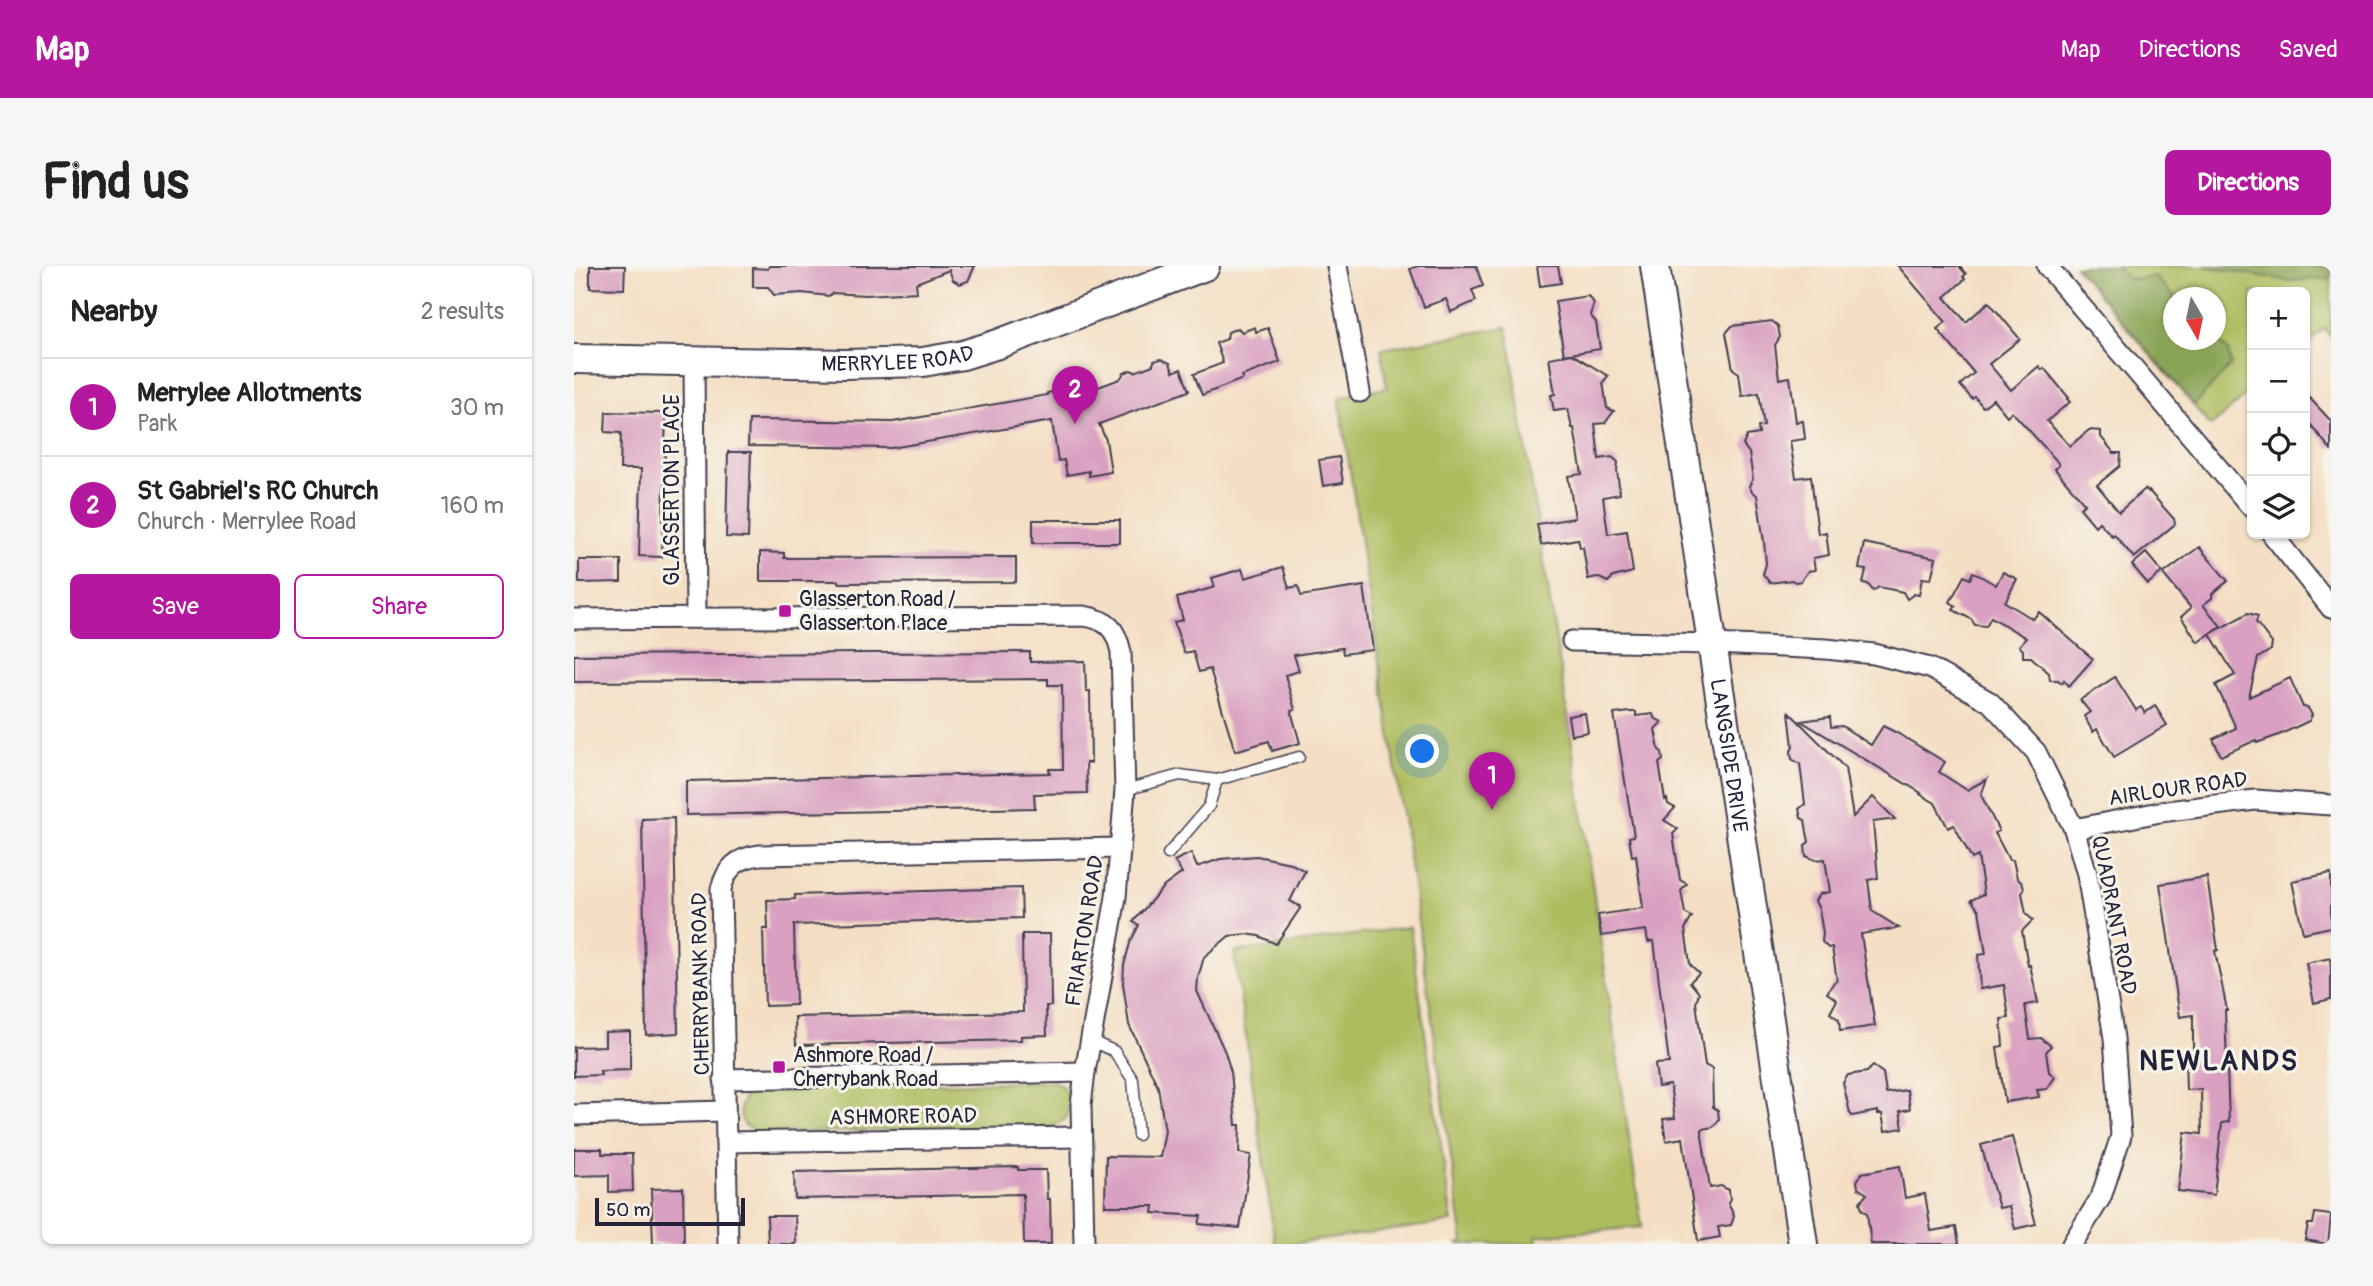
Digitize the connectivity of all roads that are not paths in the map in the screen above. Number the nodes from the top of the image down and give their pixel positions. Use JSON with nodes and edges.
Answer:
{"nodes":[{"id":1,"x":1205,"y":266,"type":"edge"},
{"id":2,"x":1337,"y":266,"type":"edge"},
{"id":3,"x":1655,"y":266,"type":"edge"},
{"id":4,"x":2046,"y":266,"type":"edge"},
{"id":5,"x":574,"y":359,"type":"edge"},
{"id":6,"x":694,"y":361,"type":"junction"},
{"id":7,"x":1360,"y":391,"type":"dead end"},
{"id":8,"x":2247,"y":502,"type":"edge"},
{"id":9,"x":2276,"y":539,"type":"edge"},
{"id":10,"x":2331,"y":608,"type":"edge"},
{"id":11,"x":695,"y":618,"type":"junction"},
{"id":12,"x":574,"y":619,"type":"edge"},
{"id":13,"x":1572,"y":641,"type":"dead end"},
{"id":14,"x":1712,"y":644,"type":"junction"},
{"id":15,"x":1299,"y":757,"type":"dead end"},
{"id":16,"x":1217,"y":780,"type":"junction"},
{"id":17,"x":1125,"y":790,"type":"junction"},
{"id":18,"x":2331,"y":805,"type":"edge"},
{"id":19,"x":2074,"y":829,"type":"junction"},
{"id":20,"x":1120,"y":848,"type":"junction"},
{"id":21,"x":1168,"y":854,"type":"dead end"},
{"id":22,"x":1091,"y":1041,"type":"junction"},
{"id":23,"x":1085,"y":1072,"type":"junction"},
{"id":24,"x":724,"y":1079,"type":"junction"},
{"id":25,"x":725,"y":1111,"type":"junction"},
{"id":26,"x":574,"y":1115,"type":"edge"},
{"id":27,"x":1138,"y":1135,"type":"dead end"},
{"id":28,"x":1081,"y":1137,"type":"junction"},
{"id":29,"x":726,"y":1142,"type":"junction"},
{"id":30,"x":728,"y":1244,"type":"edge"},
{"id":31,"x":1084,"y":1244,"type":"edge"},
{"id":32,"x":1803,"y":1244,"type":"edge"},
{"id":33,"x":2072,"y":1244,"type":"edge"}],
"edges":[{"from":1,"to":6,"type":"street","name":"MERRYLEE ROAD"},
{"from":2,"to":7,"type":"street"},
{"from":3,"to":14,"type":"street","name":"LANGSIDE DRIVE"},
{"from":4,"to":8,"type":"street"},
{"from":5,"to":6,"type":"street","name":"MERRYLEE ROAD"},
{"from":6,"to":11,"type":"street","name":"GLASSERTON PLACE"},
{"from":9,"to":10,"type":"street"},
{"from":11,"to":12,"type":"street"},
{"from":11,"to":17,"type":"street","name":"FRIARTON ROAD"},
{"from":13,"to":14,"type":"street","name":"QUADRANT ROAD"},
{"from":14,"to":19,"type":"street","name":"QUADRANT ROAD"},
{"from":14,"to":32,"type":"street","name":"LANGSIDE DRIVE"},
{"from":15,"to":16,"type":"lane"},
{"from":16,"to":17,"type":"lane"},
{"from":16,"to":21,"type":"lane"},
{"from":17,"to":20,"type":"street","name":"FRIARTON ROAD"},
{"from":18,"to":19,"type":"street","name":"AIRLOUR ROAD"},
{"from":19,"to":33,"type":"street","name":"QUADRANT ROAD"},
{"from":20,"to":22,"type":"street","name":"FRIARTON ROAD"},
{"from":20,"to":24,"type":"street","name":"CHERRYBANK ROAD"},
{"from":22,"to":23,"type":"street","name":"FRIARTON ROAD"},
{"from":22,"to":27,"type":"lane"},
{"from":23,"to":24,"type":"street","name":"ASHMORE ROAD"},
{"from":23,"to":28,"type":"street","name":"FRIARTON ROAD"},
{"from":24,"to":25,"type":"street","name":"CHERRYBANK ROAD"},
{"from":25,"to":26,"type":"street"},
{"from":25,"to":29,"type":"street","name":"CHERRYBANK ROAD"},
{"from":28,"to":29,"type":"street","name":"ASHMORE ROAD"},
{"from":28,"to":31,"type":"street","name":"FRIARTON ROAD"},
{"from":29,"to":30,"type":"street","name":"CHERRYBANK ROAD"}]}
